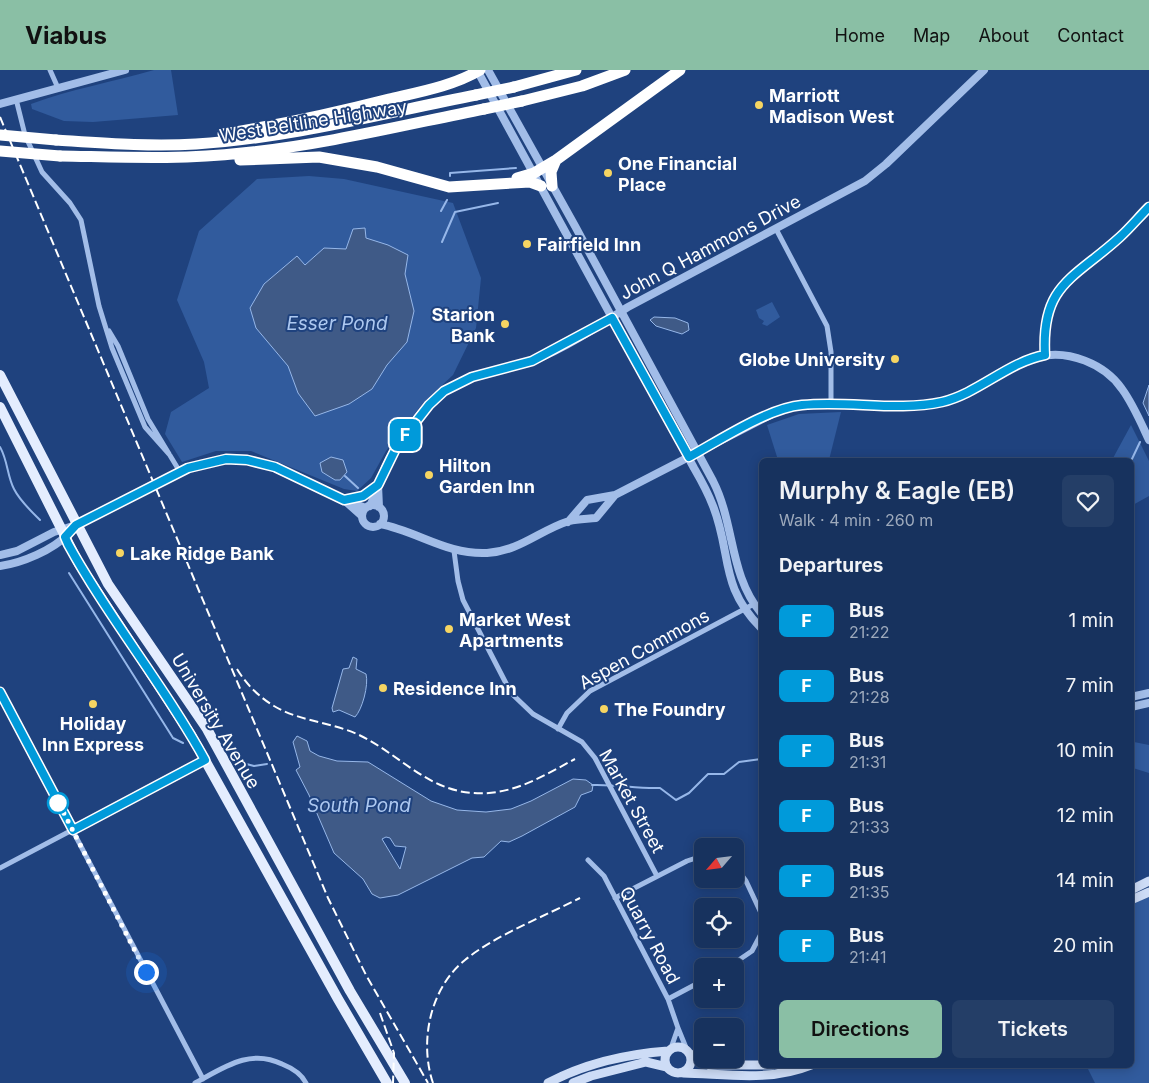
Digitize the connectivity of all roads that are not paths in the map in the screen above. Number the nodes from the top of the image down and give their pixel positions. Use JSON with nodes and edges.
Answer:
{"nodes":[{"id":1,"x":50,"y":70,"type":"edge"},
{"id":2,"x":125,"y":70,"type":"edge"},
{"id":3,"x":481,"y":70,"type":"edge"},
{"id":4,"x":576,"y":70,"type":"edge"},
{"id":5,"x":625,"y":70,"type":"edge"},
{"id":6,"x":680,"y":70,"type":"edge"},
{"id":7,"x":984,"y":70,"type":"edge"},
{"id":8,"x":462,"y":75,"type":"edge"},
{"id":9,"x":58,"y":88,"type":"junction"},
{"id":10,"x":0,"y":98,"type":"edge"},
{"id":11,"x":12,"y":100,"type":"junction"},
{"id":12,"x":0,"y":104,"type":"edge"},
{"id":13,"x":0,"y":135,"type":"edge"},
{"id":14,"x":160,"y":144,"type":"junction"},
{"id":15,"x":0,"y":151,"type":"edge"},
{"id":16,"x":189,"y":156,"type":"junction"},
{"id":17,"x":556,"y":160,"type":"junction"},
{"id":18,"x":538,"y":171,"type":"junction"},
{"id":19,"x":444,"y":184,"type":"junction"},
{"id":20,"x":546,"y":186,"type":"junction"},
{"id":21,"x":1149,"y":207,"type":"edge"},
{"id":22,"x":776,"y":229,"type":"junction"},
{"id":23,"x":622,"y":311,"type":"junction"},
{"id":24,"x":612,"y":318,"type":"junction"},
{"id":25,"x":1045,"y":355,"type":"junction"},
{"id":26,"x":0,"y":375,"type":"edge"},
{"id":27,"x":831,"y":404,"type":"junction"},
{"id":28,"x":0,"y":407,"type":"edge"},
{"id":29,"x":1149,"y":440,"type":"edge"},
{"id":30,"x":698,"y":452,"type":"junction"},
{"id":31,"x":689,"y":457,"type":"junction"},
{"id":32,"x":180,"y":472,"type":"junction"},
{"id":33,"x":378,"y":485,"type":"junction"},
{"id":34,"x":615,"y":496,"type":"junction"},
{"id":35,"x":344,"y":500,"type":"junction"},
{"id":36,"x":372,"y":507,"type":"junction"},
{"id":37,"x":362,"y":516,"type":"junction"},
{"id":38,"x":384,"y":516,"type":"junction"},
{"id":39,"x":568,"y":522,"type":"junction"},
{"id":40,"x":380,"y":524,"type":"junction"},
{"id":41,"x":76,"y":525,"type":"junction"},
{"id":42,"x":397,"y":528,"type":"junction"},
{"id":43,"x":63,"y":534,"type":"junction"},
{"id":44,"x":454,"y":551,"type":"junction"},
{"id":45,"x":0,"y":556,"type":"edge"},
{"id":46,"x":0,"y":566,"type":"edge"},
{"id":47,"x":754,"y":604,"type":"junction"},
{"id":48,"x":745,"y":610,"type":"junction"},
{"id":49,"x":759,"y":610,"type":"edge"},
{"id":50,"x":759,"y":626,"type":"edge"},
{"id":51,"x":0,"y":692,"type":"edge"},
{"id":52,"x":1149,"y":693,"type":"edge"},
{"id":53,"x":1134,"y":696,"type":"edge"},
{"id":54,"x":1149,"y":703,"type":"edge"},
{"id":55,"x":1134,"y":706,"type":"edge"},
{"id":56,"x":558,"y":729,"type":"junction"},
{"id":57,"x":205,"y":760,"type":"junction"},
{"id":58,"x":73,"y":830,"type":"junction"},
{"id":59,"x":694,"y":859,"type":"edge"},
{"id":60,"x":588,"y":860,"type":"dead end"},
{"id":61,"x":0,"y":868,"type":"edge"},
{"id":62,"x":658,"y":876,"type":"junction"},
{"id":63,"x":744,"y":878,"type":"edge"},
{"id":64,"x":1149,"y":881,"type":"edge"},
{"id":65,"x":1134,"y":888,"type":"edge"},
{"id":66,"x":1149,"y":892,"type":"edge"},
{"id":67,"x":615,"y":898,"type":"junction"},
{"id":68,"x":1134,"y":899,"type":"edge"},
{"id":69,"x":759,"y":909,"type":"edge"},
{"id":70,"x":759,"y":937,"type":"edge"},
{"id":71,"x":743,"y":958,"type":"edge"},
{"id":72,"x":694,"y":985,"type":"edge"},
{"id":73,"x":668,"y":1000,"type":"junction"},
{"id":74,"x":678,"y":1028,"type":"junction"},
{"id":75,"x":670,"y":1050,"type":"junction"},
{"id":76,"x":689,"y":1052,"type":"junction"},
{"id":77,"x":759,"y":1065,"type":"edge"},
{"id":78,"x":667,"y":1067,"type":"junction"},
{"id":79,"x":800,"y":1068,"type":"edge"},
{"id":80,"x":683,"y":1073,"type":"junction"},
{"id":81,"x":203,"y":1079,"type":"junction"},
{"id":82,"x":195,"y":1083,"type":"edge"},
{"id":83,"x":306,"y":1083,"type":"edge"},
{"id":84,"x":387,"y":1083,"type":"edge"},
{"id":85,"x":405,"y":1083,"type":"edge"},
{"id":86,"x":548,"y":1083,"type":"edge"},
{"id":87,"x":573,"y":1083,"type":"edge"}],
"edges":[{"from":1,"to":9,"type":"street"},
{"from":2,"to":9,"type":"street"},
{"from":3,"to":8,"type":"highway"},
{"from":3,"to":18,"type":"street"},
{"from":4,"to":14,"type":"highway","name":"West Beltline Highway","bridge":true},
{"from":5,"to":16,"type":"highway","name":"West Beltline Highway","bridge":true},
{"from":6,"to":17,"type":"highway"},
{"from":7,"to":22,"type":"street","name":"John Q Hammons Drive"},
{"from":8,"to":14,"type":"highway"},
{"from":9,"to":11,"type":"street"},
{"from":10,"to":11,"type":"street"},
{"from":11,"to":12,"type":"street"},
{"from":11,"to":32,"type":"street"},
{"from":13,"to":14,"type":"highway","name":"West Beltline Highway","bridge":true},
{"from":15,"to":16,"type":"highway","name":"West Beltline Highway","bridge":true},
{"from":16,"to":19,"type":"highway"},
{"from":17,"to":18,"type":"highway"},
{"from":17,"to":20,"type":"highway"},
{"from":18,"to":19,"type":"highway"},
{"from":18,"to":20,"type":"street"},
{"from":19,"to":20,"type":"highway"},
{"from":20,"to":23,"type":"street"},
{"from":20,"to":24,"type":"street"},
{"from":21,"to":25,"type":"street"},
{"from":22,"to":23,"type":"street","name":"John Q Hammons Drive"},
{"from":22,"to":27,"type":"street"},
{"from":23,"to":24,"type":"street","name":"John Q Hammons Drive"},
{"from":23,"to":30,"type":"street"},
{"from":24,"to":31,"type":"street"},
{"from":24,"to":33,"type":"street","name":"John Q Hammons Drive"},
{"from":25,"to":27,"type":"street"},
{"from":25,"to":29,"type":"street"},
{"from":26,"to":41,"type":"main road","name":"University Avenue"},
{"from":27,"to":30,"type":"street"},
{"from":28,"to":43,"type":"main road","name":"University Avenue"},
{"from":30,"to":31,"type":"street"},
{"from":30,"to":47,"type":"street"},
{"from":31,"to":34,"type":"street"},
{"from":31,"to":48,"type":"street"},
{"from":32,"to":35,"type":"street"},
{"from":32,"to":41,"type":"street"},
{"from":33,"to":35,"type":"street"},
{"from":33,"to":36,"type":"street","name":"John Q Hammons Drive"},
{"from":34,"to":39,"type":"street"},
{"from":34,"to":39,"type":"street"},
{"from":35,"to":36,"type":"street"},
{"from":35,"to":37,"type":"street"},
{"from":36,"to":37,"type":"street"},
{"from":36,"to":38,"type":"street"},
{"from":37,"to":40,"type":"street"},
{"from":38,"to":40,"type":"street"},
{"from":38,"to":42,"type":"street"},
{"from":39,"to":44,"type":"street"},
{"from":40,"to":42,"type":"street"},
{"from":41,"to":43,"type":"street"},
{"from":41,"to":85,"type":"main road","name":"University Avenue"},
{"from":42,"to":44,"type":"street"},
{"from":43,"to":45,"type":"street"},
{"from":43,"to":46,"type":"street"},
{"from":43,"to":57,"type":"main road","name":"University Avenue"},
{"from":44,"to":56,"type":"street","name":"Market Street"},
{"from":47,"to":48,"type":"street","name":"Aspen Commons"},
{"from":47,"to":49,"type":"street"},
{"from":48,"to":50,"type":"street"},
{"from":48,"to":56,"type":"street","name":"Aspen Commons"},
{"from":51,"to":58,"type":"street"},
{"from":52,"to":53,"type":"street"},
{"from":54,"to":55,"type":"street"},
{"from":56,"to":62,"type":"street","name":"Market Street"},
{"from":57,"to":58,"type":"street"},
{"from":57,"to":84,"type":"main road","name":"University Avenue"},
{"from":58,"to":61,"type":"street"},
{"from":58,"to":81,"type":"street"},
{"from":59,"to":62,"type":"street"},
{"from":60,"to":67,"type":"street","name":"Quarry Road"},
{"from":62,"to":67,"type":"street"},
{"from":63,"to":69,"type":"street"},
{"from":64,"to":65,"type":"main road"},
{"from":66,"to":68,"type":"main road"},
{"from":67,"to":73,"type":"street","name":"Quarry Road"},
{"from":70,"to":71,"type":"street"},
{"from":72,"to":73,"type":"street"},
{"from":73,"to":74,"type":"street","name":"Quarry Road"},
{"from":74,"to":75,"type":"street"},
{"from":74,"to":76,"type":"street","name":"Quarry Road"},
{"from":75,"to":76,"type":"main road"},
{"from":75,"to":78,"type":"main road"},
{"from":75,"to":86,"type":"main road"},
{"from":76,"to":77,"type":"main road"},
{"from":76,"to":80,"type":"main road"},
{"from":78,"to":80,"type":"main road"},
{"from":78,"to":87,"type":"main road"},
{"from":79,"to":80,"type":"main road"},
{"from":81,"to":82,"type":"street"},
{"from":81,"to":83,"type":"street"}]}
